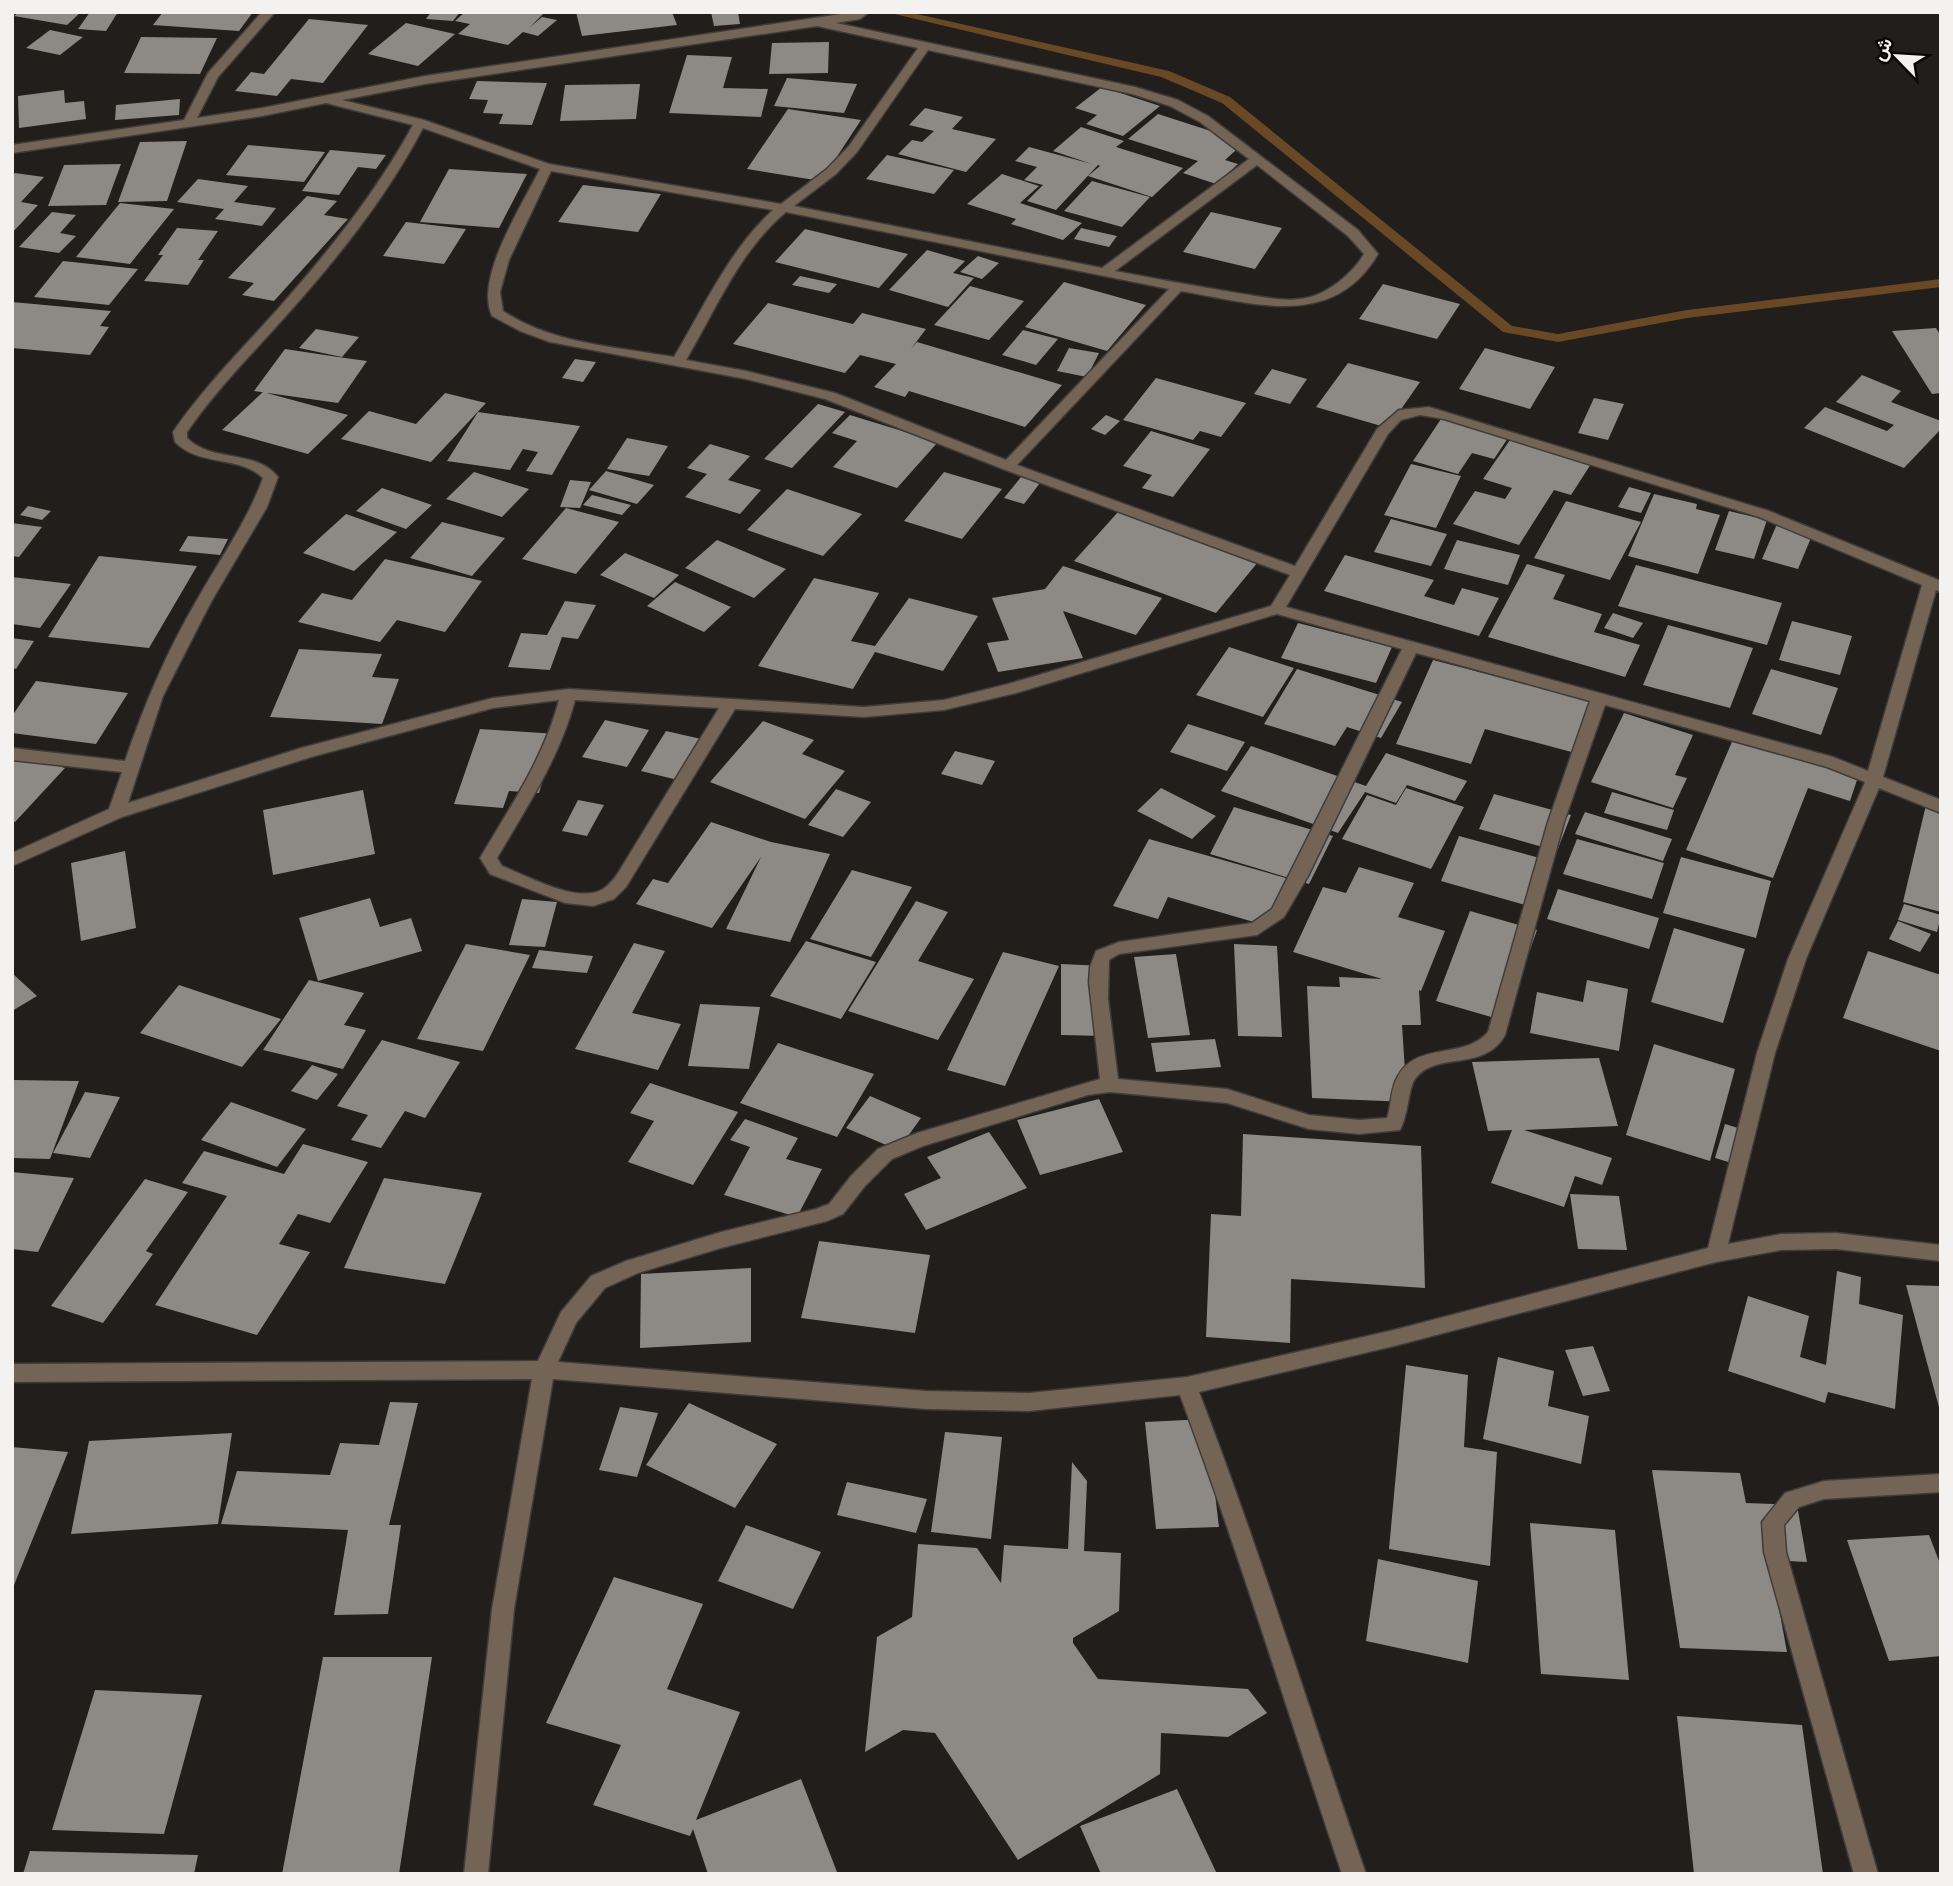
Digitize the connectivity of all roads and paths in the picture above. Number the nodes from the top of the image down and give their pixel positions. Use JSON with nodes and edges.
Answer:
{"nodes":[{"id":1,"x":270,"y":12,"type":"edge"},
{"id":2,"x":859,"y":14,"type":"edge"},
{"id":3,"x":818,"y":23,"type":"junction"},
{"id":4,"x":925,"y":46,"type":"junction"},
{"id":5,"x":328,"y":100,"type":"junction"},
{"id":6,"x":189,"y":121,"type":"junction"},
{"id":7,"x":420,"y":123,"type":"junction"},
{"id":8,"x":12,"y":149,"type":"edge"},
{"id":9,"x":1257,"y":159,"type":"junction"},
{"id":10,"x":547,"y":167,"type":"junction"},
{"id":11,"x":783,"y":208,"type":"junction"},
{"id":12,"x":1105,"y":272,"type":"junction"},
{"id":13,"x":1178,"y":287,"type":"junction"},
{"id":14,"x":678,"y":362,"type":"junction"},
{"id":15,"x":1008,"y":466,"type":"junction"},
{"id":16,"x":1299,"y":573,"type":"junction"},
{"id":17,"x":1935,"y":585,"type":"edge"},
{"id":18,"x":1277,"y":609,"type":"junction"},
{"id":19,"x":1411,"y":646,"type":"junction"},
{"id":20,"x":569,"y":694,"type":"junction"},
{"id":21,"x":1600,"y":698,"type":"junction"},
{"id":22,"x":730,"y":704,"type":"junction"},
{"id":23,"x":12,"y":754,"type":"edge"},
{"id":24,"x":130,"y":767,"type":"junction"},
{"id":25,"x":1874,"y":780,"type":"junction"},
{"id":26,"x":1941,"y":807,"type":"edge"},
{"id":27,"x":116,"y":813,"type":"junction"},
{"id":28,"x":12,"y":860,"type":"edge"},
{"id":29,"x":1110,"y":1086,"type":"junction"},
{"id":30,"x":1941,"y":1253,"type":"edge"},
{"id":31,"x":1716,"y":1254,"type":"junction"},
{"id":32,"x":544,"y":1370,"type":"junction"},
{"id":33,"x":12,"y":1373,"type":"edge"},
{"id":34,"x":1186,"y":1386,"type":"junction"},
{"id":35,"x":1937,"y":1489,"type":"edge"},
{"id":36,"x":476,"y":1874,"type":"edge"},
{"id":37,"x":1354,"y":1874,"type":"edge"},
{"id":38,"x":1866,"y":1874,"type":"edge"}],
"edges":[{"from":1,"to":6,"type":"street"},
{"from":2,"to":3,"type":"street"},
{"from":3,"to":4,"type":"street"},
{"from":3,"to":5,"type":"street"},
{"from":4,"to":9,"type":"street"},
{"from":4,"to":11,"type":"street"},
{"from":5,"to":6,"type":"street"},
{"from":5,"to":7,"type":"street"},
{"from":6,"to":8,"type":"street"},
{"from":7,"to":10,"type":"street"},
{"from":7,"to":24,"type":"street"},
{"from":9,"to":12,"type":"street"},
{"from":9,"to":13,"type":"street"},
{"from":10,"to":11,"type":"street"},
{"from":10,"to":14,"type":"street"},
{"from":11,"to":12,"type":"street"},
{"from":11,"to":14,"type":"street"},
{"from":12,"to":13,"type":"street"},
{"from":13,"to":15,"type":"street"},
{"from":14,"to":15,"type":"street"},
{"from":15,"to":16,"type":"street"},
{"from":16,"to":17,"type":"street"},
{"from":16,"to":18,"type":"street"},
{"from":17,"to":25,"type":"street"},
{"from":18,"to":19,"type":"street"},
{"from":18,"to":22,"type":"street"},
{"from":19,"to":21,"type":"street"},
{"from":19,"to":29,"type":"street"},
{"from":20,"to":22,"type":"street"},
{"from":20,"to":22,"type":"street"},
{"from":20,"to":27,"type":"street"},
{"from":21,"to":25,"type":"street"},
{"from":21,"to":29,"type":"street"},
{"from":23,"to":24,"type":"street"},
{"from":24,"to":27,"type":"street"},
{"from":25,"to":26,"type":"street"},
{"from":25,"to":31,"type":"street"},
{"from":27,"to":28,"type":"street"},
{"from":29,"to":32,"type":"street"},
{"from":30,"to":31,"type":"street"},
{"from":31,"to":34,"type":"street"},
{"from":32,"to":33,"type":"street"},
{"from":32,"to":34,"type":"street"},
{"from":32,"to":36,"type":"street"},
{"from":34,"to":37,"type":"street"},
{"from":35,"to":38,"type":"street"}]}
